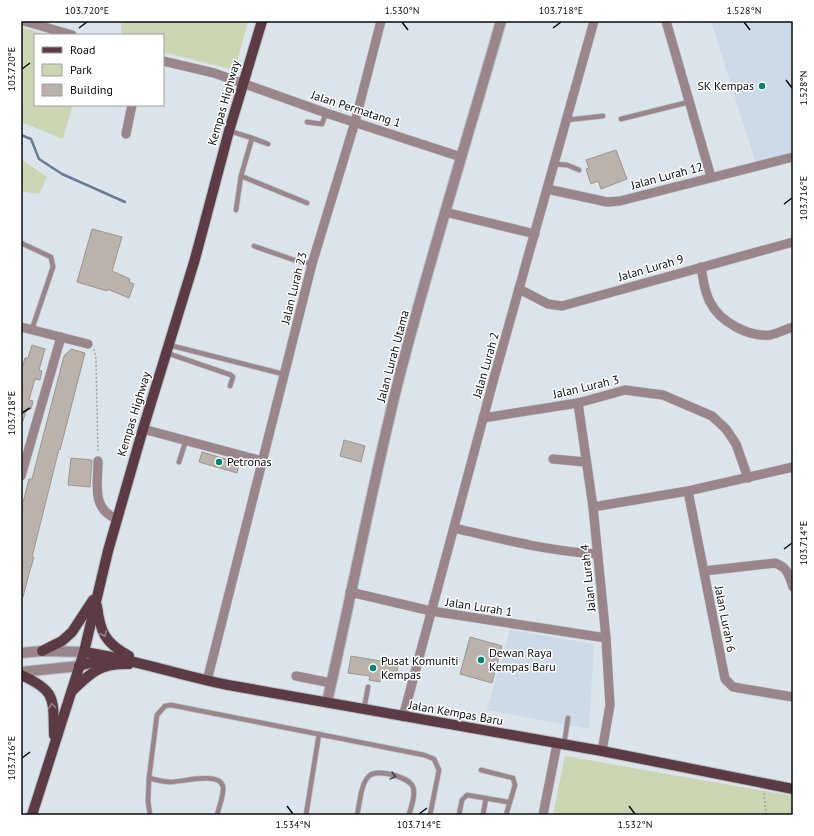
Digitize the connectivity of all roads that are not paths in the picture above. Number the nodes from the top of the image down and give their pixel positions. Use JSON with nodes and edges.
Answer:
{"nodes":[{"id":1,"x":24,"y":21,"type":"edge"},
{"id":2,"x":262,"y":21,"type":"edge"},
{"id":3,"x":381,"y":21,"type":"edge"},
{"id":4,"x":501,"y":21,"type":"edge"},
{"id":5,"x":594,"y":21,"type":"edge"},
{"id":6,"x":666,"y":21,"type":"edge"},
{"id":7,"x":69,"y":34,"type":"edge"},
{"id":8,"x":164,"y":61,"type":"edge"},
{"id":9,"x":243,"y":84,"type":"junction"},
{"id":10,"x":689,"y":102,"type":"junction"},
{"id":11,"x":132,"y":106,"type":"edge"},
{"id":12,"x":326,"y":113,"type":"junction"},
{"id":13,"x":603,"y":116,"type":"dead end"},
{"id":14,"x":621,"y":119,"type":"dead end"},
{"id":15,"x":567,"y":120,"type":"junction"},
{"id":16,"x":307,"y":122,"type":"dead end"},
{"id":17,"x":355,"y":122,"type":"junction"},
{"id":18,"x":229,"y":131,"type":"junction"},
{"id":19,"x":126,"y":134,"type":"dead end"},
{"id":20,"x":252,"y":138,"type":"junction"},
{"id":21,"x":268,"y":144,"type":"dead end"},
{"id":22,"x":461,"y":157,"type":"junction"},
{"id":23,"x":793,"y":157,"type":"edge"},
{"id":24,"x":554,"y":164,"type":"junction"},
{"id":25,"x":579,"y":170,"type":"dead end"},
{"id":26,"x":241,"y":176,"type":"junction"},
{"id":27,"x":711,"y":177,"type":"junction"},
{"id":28,"x":547,"y":189,"type":"junction"},
{"id":29,"x":307,"y":203,"type":"dead end"},
{"id":30,"x":236,"y":210,"type":"dead end"},
{"id":31,"x":445,"y":212,"type":"junction"},
{"id":32,"x":535,"y":234,"type":"junction"},
{"id":33,"x":793,"y":242,"type":"edge"},
{"id":34,"x":21,"y":243,"type":"edge"},
{"id":35,"x":254,"y":246,"type":"dead end"},
{"id":36,"x":312,"y":264,"type":"junction"},
{"id":37,"x":700,"y":266,"type":"junction"},
{"id":38,"x":519,"y":289,"type":"junction"},
{"id":39,"x":21,"y":327,"type":"edge"},
{"id":40,"x":793,"y":327,"type":"edge"},
{"id":41,"x":32,"y":329,"type":"junction"},
{"id":42,"x":61,"y":337,"type":"junction"},
{"id":43,"x":88,"y":344,"type":"road end"},
{"id":44,"x":168,"y":349,"type":"junction"},
{"id":45,"x":283,"y":374,"type":"junction"},
{"id":46,"x":230,"y":386,"type":"dead end"},
{"id":47,"x":578,"y":403,"type":"junction"},
{"id":48,"x":484,"y":418,"type":"junction"},
{"id":49,"x":143,"y":429,"type":"junction"},
{"id":50,"x":186,"y":440,"type":"junction"},
{"id":51,"x":553,"y":459,"type":"dead end"},
{"id":52,"x":98,"y":461,"type":"road end"},
{"id":53,"x":262,"y":461,"type":"junction"},
{"id":54,"x":179,"y":462,"type":"dead end"},
{"id":55,"x":586,"y":462,"type":"junction"},
{"id":56,"x":793,"y":467,"type":"edge"},
{"id":57,"x":21,"y":476,"type":"edge"},
{"id":58,"x":748,"y":478,"type":"junction"},
{"id":59,"x":688,"y":491,"type":"junction"},
{"id":60,"x":592,"y":506,"type":"junction"},
{"id":61,"x":117,"y":519,"type":"junction"},
{"id":62,"x":454,"y":528,"type":"junction"},
{"id":63,"x":597,"y":554,"type":"junction"},
{"id":64,"x":704,"y":571,"type":"junction"},
{"id":65,"x":793,"y":587,"type":"edge"},
{"id":66,"x":350,"y":592,"type":"junction"},
{"id":67,"x":96,"y":596,"type":"junction"},
{"id":68,"x":431,"y":611,"type":"junction"},
{"id":69,"x":606,"y":638,"type":"junction"},
{"id":70,"x":42,"y":651,"type":"junction"},
{"id":71,"x":84,"y":652,"type":"junction"},
{"id":72,"x":21,"y":653,"type":"edge"},
{"id":73,"x":116,"y":657,"type":"junction"},
{"id":74,"x":143,"y":664,"type":"junction"},
{"id":75,"x":79,"y":666,"type":"junction"},
{"id":76,"x":21,"y":674,"type":"edge"},
{"id":77,"x":296,"y":676,"type":"dead end"},
{"id":78,"x":207,"y":681,"type":"junction"},
{"id":79,"x":331,"y":683,"type":"junction"},
{"id":80,"x":368,"y":687,"type":"dead end"},
{"id":81,"x":70,"y":694,"type":"junction"},
{"id":82,"x":793,"y":697,"type":"edge"},
{"id":83,"x":326,"y":702,"type":"junction"},
{"id":84,"x":364,"y":709,"type":"junction"},
{"id":85,"x":402,"y":717,"type":"junction"},
{"id":86,"x":568,"y":718,"type":"dead end"},
{"id":87,"x":319,"y":734,"type":"junction"},
{"id":88,"x":560,"y":744,"type":"junction"},
{"id":89,"x":54,"y":745,"type":"junction"},
{"id":90,"x":602,"y":751,"type":"junction"},
{"id":91,"x":481,"y":770,"type":"dead end"},
{"id":92,"x":149,"y":778,"type":"junction"},
{"id":93,"x":793,"y":789,"type":"edge"},
{"id":94,"x":486,"y":798,"type":"junction"},
{"id":95,"x":508,"y":802,"type":"junction"},
{"id":96,"x":32,"y":815,"type":"edge"},
{"id":97,"x":150,"y":815,"type":"edge"},
{"id":98,"x":217,"y":815,"type":"edge"},
{"id":99,"x":306,"y":815,"type":"edge"},
{"id":100,"x":357,"y":815,"type":"edge"},
{"id":101,"x":409,"y":815,"type":"edge"},
{"id":102,"x":430,"y":815,"type":"edge"},
{"id":103,"x":459,"y":815,"type":"edge"},
{"id":104,"x":483,"y":815,"type":"edge"},
{"id":105,"x":506,"y":815,"type":"edge"},
{"id":106,"x":544,"y":815,"type":"edge"}],
"edges":[{"from":1,"to":7,"type":"street"},
{"from":2,"to":9,"type":"main road","name":"Kempas Highway"},
{"from":3,"to":17,"type":"street","name":"Jalan Lurah 23"},
{"from":4,"to":22,"type":"street","name":"Jalan Lurah Utama"},
{"from":5,"to":15,"type":"street","name":"Jalan Lurah 2"},
{"from":6,"to":10,"type":"street"},
{"from":8,"to":9,"type":"street","name":"Jalan Permatang 1"},
{"from":9,"to":12,"type":"street","name":"Jalan Permatang 1"},
{"from":9,"to":18,"type":"main road","name":"Kempas Highway"},
{"from":10,"to":14,"type":"lane"},
{"from":10,"to":27,"type":"street"},
{"from":11,"to":19,"type":"street"},
{"from":12,"to":16,"type":"lane"},
{"from":12,"to":17,"type":"street","name":"Jalan Permatang 1"},
{"from":13,"to":15,"type":"lane"},
{"from":15,"to":24,"type":"street","name":"Jalan Lurah 2"},
{"from":17,"to":22,"type":"street","name":"Jalan Permatang 1"},
{"from":17,"to":36,"type":"street","name":"Jalan Lurah 23"},
{"from":18,"to":20,"type":"lane"},
{"from":18,"to":44,"type":"main road","name":"Kempas Highway"},
{"from":20,"to":21,"type":"lane"},
{"from":20,"to":26,"type":"lane"},
{"from":22,"to":31,"type":"street","name":"Jalan Lurah Utama"},
{"from":23,"to":27,"type":"street","name":"Jalan Lurah 12"},
{"from":24,"to":25,"type":"lane"},
{"from":24,"to":28,"type":"street","name":"Jalan Lurah 2"},
{"from":26,"to":29,"type":"lane"},
{"from":26,"to":30,"type":"lane"},
{"from":27,"to":28,"type":"street","name":"Jalan Lurah 12"},
{"from":28,"to":32,"type":"street","name":"Jalan Lurah 2"},
{"from":31,"to":32,"type":"street"},
{"from":31,"to":66,"type":"street","name":"Jalan Lurah Utama"},
{"from":32,"to":38,"type":"street","name":"Jalan Lurah 2"},
{"from":33,"to":37,"type":"street","name":"Jalan Lurah 9"},
{"from":34,"to":41,"type":"lane"},
{"from":35,"to":36,"type":"lane"},
{"from":36,"to":45,"type":"street","name":"Jalan Lurah 23"},
{"from":37,"to":38,"type":"street","name":"Jalan Lurah 9"},
{"from":37,"to":40,"type":"street"},
{"from":38,"to":48,"type":"street","name":"Jalan Lurah 2"},
{"from":39,"to":41,"type":"street"},
{"from":41,"to":42,"type":"street"},
{"from":42,"to":43,"type":"street"},
{"from":42,"to":57,"type":"street"},
{"from":44,"to":45,"type":"lane"},
{"from":44,"to":46,"type":"lane"},
{"from":44,"to":49,"type":"main road","name":"Kempas Highway"},
{"from":45,"to":53,"type":"street","name":"Jalan Lurah 23"},
{"from":47,"to":48,"type":"street","name":"Jalan Lurah 3"},
{"from":47,"to":55,"type":"street","name":"Jalan Lurah 4"},
{"from":47,"to":58,"type":"street","name":"Jalan Lurah 3"},
{"from":48,"to":62,"type":"street","name":"Jalan Lurah 2"},
{"from":49,"to":50,"type":"street"},
{"from":49,"to":61,"type":"main road","name":"Kempas Highway"},
{"from":50,"to":53,"type":"street"},
{"from":50,"to":54,"type":"lane"},
{"from":51,"to":55,"type":"street"},
{"from":52,"to":61,"type":"street"},
{"from":53,"to":78,"type":"street","name":"Jalan Lurah 23"},
{"from":55,"to":60,"type":"street","name":"Jalan Lurah 4"},
{"from":56,"to":58,"type":"street"},
{"from":58,"to":59,"type":"street"},
{"from":59,"to":60,"type":"street"},
{"from":59,"to":64,"type":"street","name":"Jalan Lurah 6"},
{"from":60,"to":63,"type":"street","name":"Jalan Lurah 4"},
{"from":61,"to":67,"type":"main road","name":"Kempas Highway"},
{"from":62,"to":63,"type":"street"},
{"from":62,"to":68,"type":"street","name":"Jalan Lurah 2"},
{"from":63,"to":69,"type":"street","name":"Jalan Lurah 4"},
{"from":64,"to":65,"type":"street"},
{"from":64,"to":82,"type":"street","name":"Jalan Lurah 6"},
{"from":66,"to":68,"type":"street","name":"Jalan Lurah 1"},
{"from":66,"to":79,"type":"street","name":"Jalan Lurah Utama"},
{"from":67,"to":70,"type":"main road"},
{"from":67,"to":71,"type":"main road","name":"Kempas Highway"},
{"from":67,"to":74,"type":"main road","one_way":true},
{"from":68,"to":69,"type":"street","name":"Jalan Lurah 1"},
{"from":68,"to":85,"type":"street","name":"Jalan Lurah 2"},
{"from":69,"to":90,"type":"street","name":"Jalan Lurah 4"},
{"from":70,"to":71,"type":"street"},
{"from":70,"to":72,"type":"street"},
{"from":71,"to":73,"type":"main road","name":"Jalan Kempas Baru"},
{"from":71,"to":75,"type":"main road","name":"Kempas Highway"},
{"from":73,"to":74,"type":"main road","name":"Jalan Kempas Baru"},
{"from":73,"to":75,"type":"main road","name":"Jalan Kempas Baru"},
{"from":74,"to":78,"type":"main road","name":"Jalan Kempas Baru"},
{"from":74,"to":81,"type":"main road"},
{"from":75,"to":76,"type":"street"},
{"from":75,"to":81,"type":"main road","name":"Kempas Highway"},
{"from":89,"to":76,"type":"main road","one_way":true},
{"from":77,"to":79,"type":"street"},
{"from":78,"to":83,"type":"main road","name":"Jalan Kempas Baru"},
{"from":79,"to":83,"type":"street","name":"Jalan Lurah Utama"},
{"from":80,"to":84,"type":"lane"},
{"from":81,"to":89,"type":"main road","name":"Kempas Highway"},
{"from":83,"to":84,"type":"main road","name":"Jalan Kempas Baru"},
{"from":84,"to":85,"type":"main road","name":"Jalan Kempas Baru"},
{"from":85,"to":88,"type":"main road","name":"Jalan Kempas Baru"},
{"from":86,"to":88,"type":"lane"},
{"from":87,"to":92,"type":"lane"},
{"from":87,"to":99,"type":"lane"},
{"from":87,"to":102,"type":"lane"},
{"from":88,"to":90,"type":"main road","name":"Jalan Kempas Baru"},
{"from":88,"to":106,"type":"street"},
{"from":89,"to":96,"type":"main road","name":"Kempas Highway"},
{"from":90,"to":93,"type":"main road","name":"Jalan Kempas Baru"},
{"from":91,"to":95,"type":"lane"},
{"from":92,"to":97,"type":"lane"},
{"from":92,"to":98,"type":"lane"},
{"from":94,"to":95,"type":"lane"},
{"from":94,"to":103,"type":"lane"},
{"from":94,"to":104,"type":"lane"},
{"from":95,"to":105,"type":"lane"},
{"from":100,"to":101,"type":"lane","one_way":true}]}
